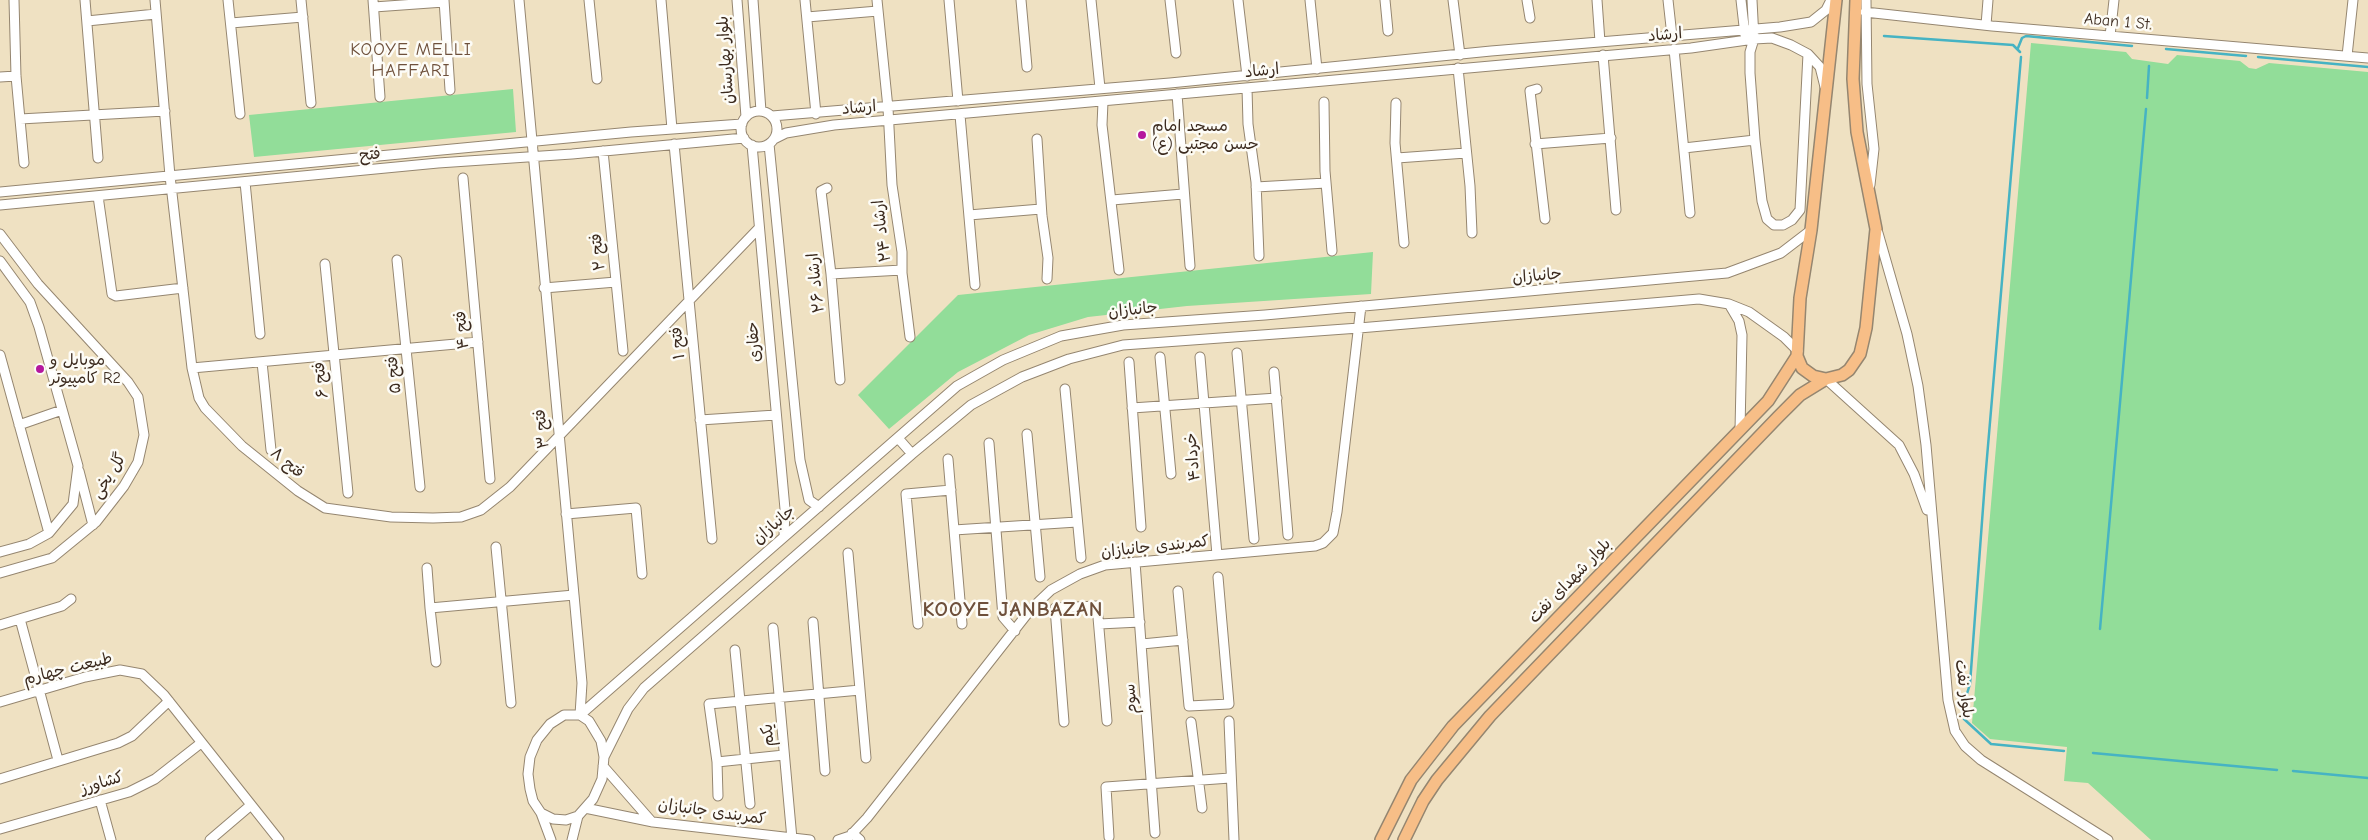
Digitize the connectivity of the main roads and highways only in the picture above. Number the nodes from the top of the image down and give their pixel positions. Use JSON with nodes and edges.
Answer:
{"nodes":[{"id":1,"x":1836,"y":0,"type":"edge"},
{"id":2,"x":1856,"y":0,"type":"edge"},
{"id":3,"x":1798,"y":354,"type":"junction"},
{"id":4,"x":1826,"y":379,"type":"junction"},
{"id":5,"x":1381,"y":840,"type":"edge"},
{"id":6,"x":1404,"y":840,"type":"edge"}],
"edges":[{"from":1,"to":3,"type":"main road"},
{"from":2,"to":4,"type":"main road"},
{"from":3,"to":4,"type":"main road"},
{"from":3,"to":5,"type":"main road","name":"بلوار شهدای نفت"},
{"from":4,"to":6,"type":"main road"}]}
